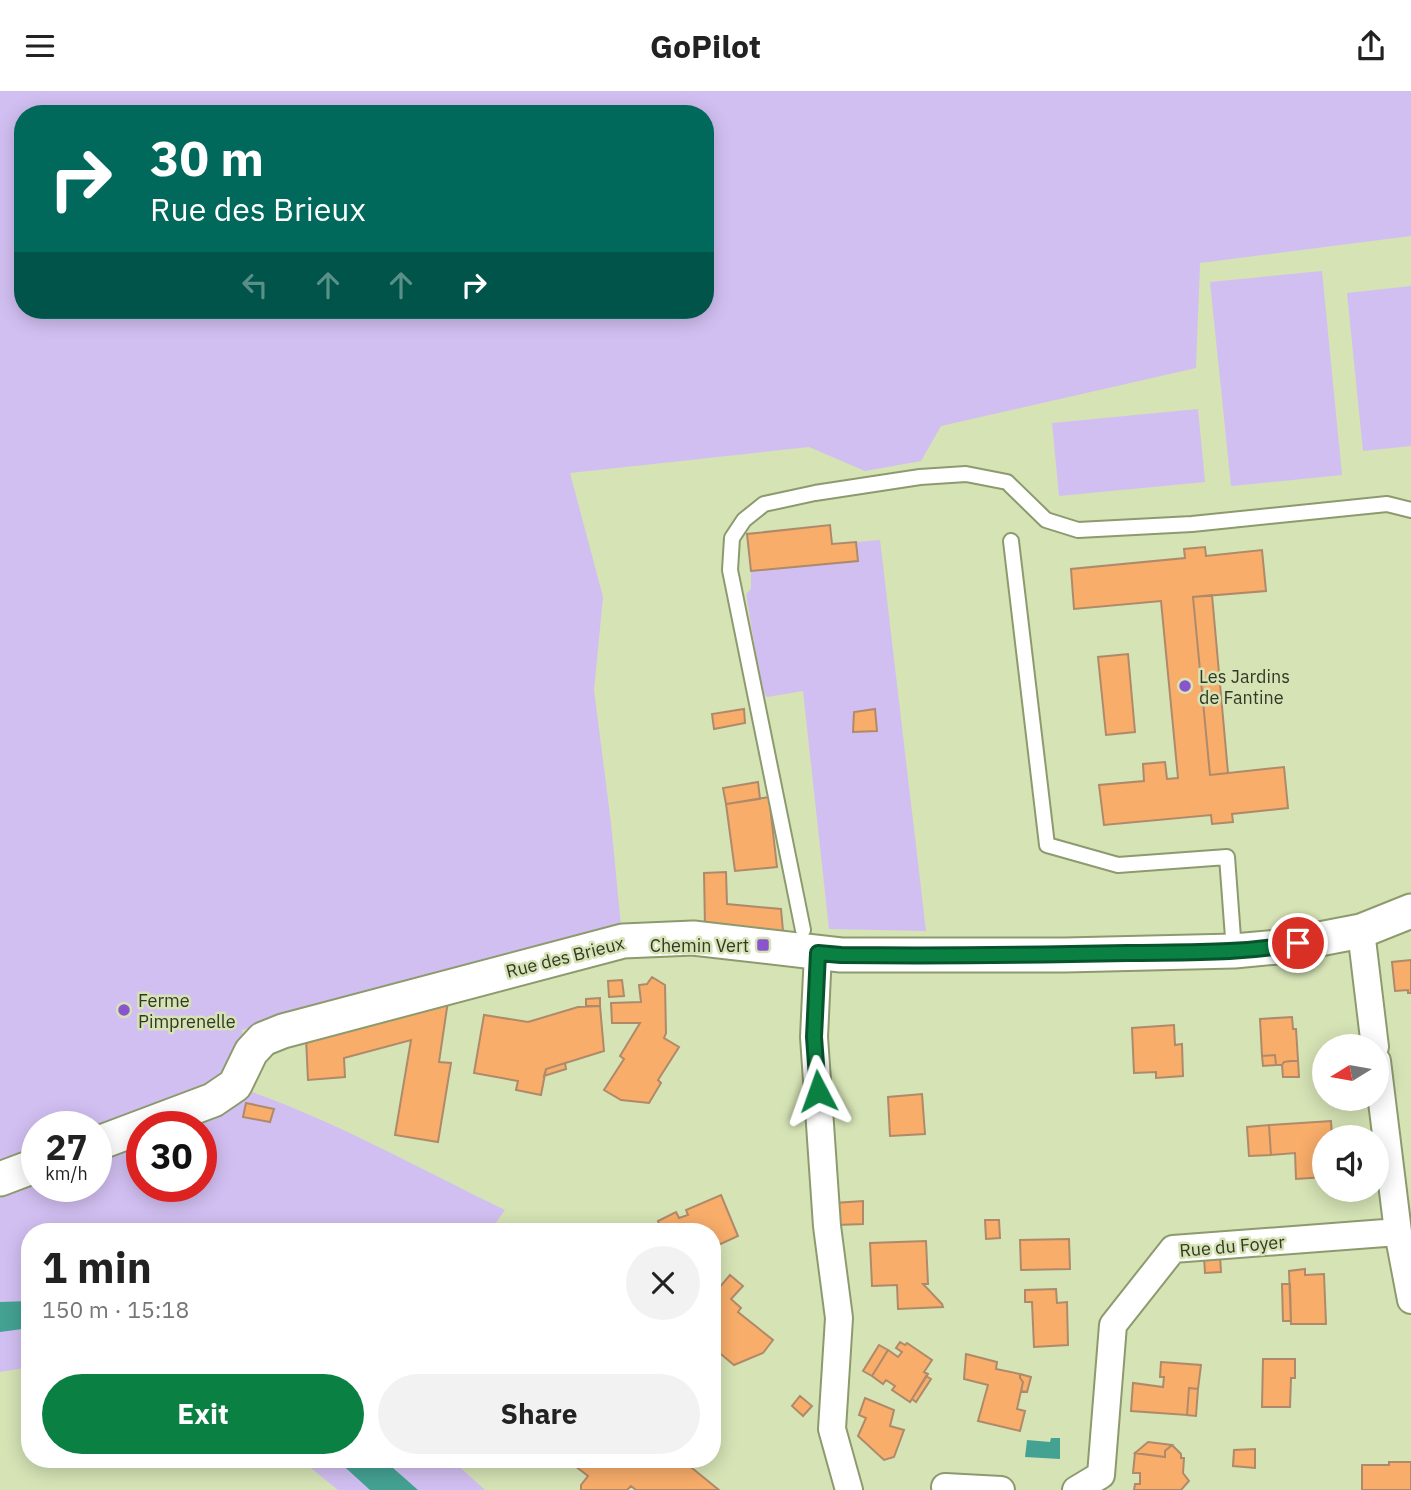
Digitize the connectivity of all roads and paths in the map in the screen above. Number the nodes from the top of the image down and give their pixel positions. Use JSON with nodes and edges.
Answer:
{"nodes":[{"id":1,"x":1411,"y":510,"type":"edge"},
{"id":2,"x":1011,"y":541,"type":"dead end"},
{"id":3,"x":1411,"y":911,"type":"edge"},
{"id":4,"x":1361,"y":931,"type":"junction"},
{"id":5,"x":811,"y":941,"type":"junction"},
{"id":6,"x":1234,"y":951,"type":"junction"},
{"id":7,"x":1374,"y":1034,"type":"edge"},
{"id":8,"x":1383,"y":1111,"type":"edge"},
{"id":9,"x":112,"y":1138,"type":"edge"},
{"id":10,"x":21,"y":1171,"type":"edge"},
{"id":11,"x":0,"y":1179,"type":"edge"},
{"id":12,"x":1398,"y":1232,"type":"junction"},
{"id":13,"x":1411,"y":1300,"type":"edge"},
{"id":14,"x":945,"y":1487,"type":"dead end"},
{"id":15,"x":849,"y":1490,"type":"edge"},
{"id":16,"x":1001,"y":1490,"type":"edge"},
{"id":17,"x":1076,"y":1490,"type":"edge"}],
"edges":[{"from":1,"to":5,"type":"lane"},
{"from":2,"to":6,"type":"lane"},
{"from":3,"to":4,"type":"street","name":"Rue des Brieux"},
{"from":4,"to":6,"type":"street","name":"Rue des Brieux"},
{"from":4,"to":7,"type":"street"},
{"from":5,"to":6,"type":"street","name":"Rue des Brieux"},
{"from":5,"to":9,"type":"street","name":"Rue des Brieux"},
{"from":5,"to":15,"type":"street"},
{"from":8,"to":12,"type":"street"},
{"from":10,"to":11,"type":"street"},
{"from":12,"to":13,"type":"street"},
{"from":12,"to":17,"type":"street","name":"Rue du Foyer"},
{"from":14,"to":16,"type":"street"}]}
